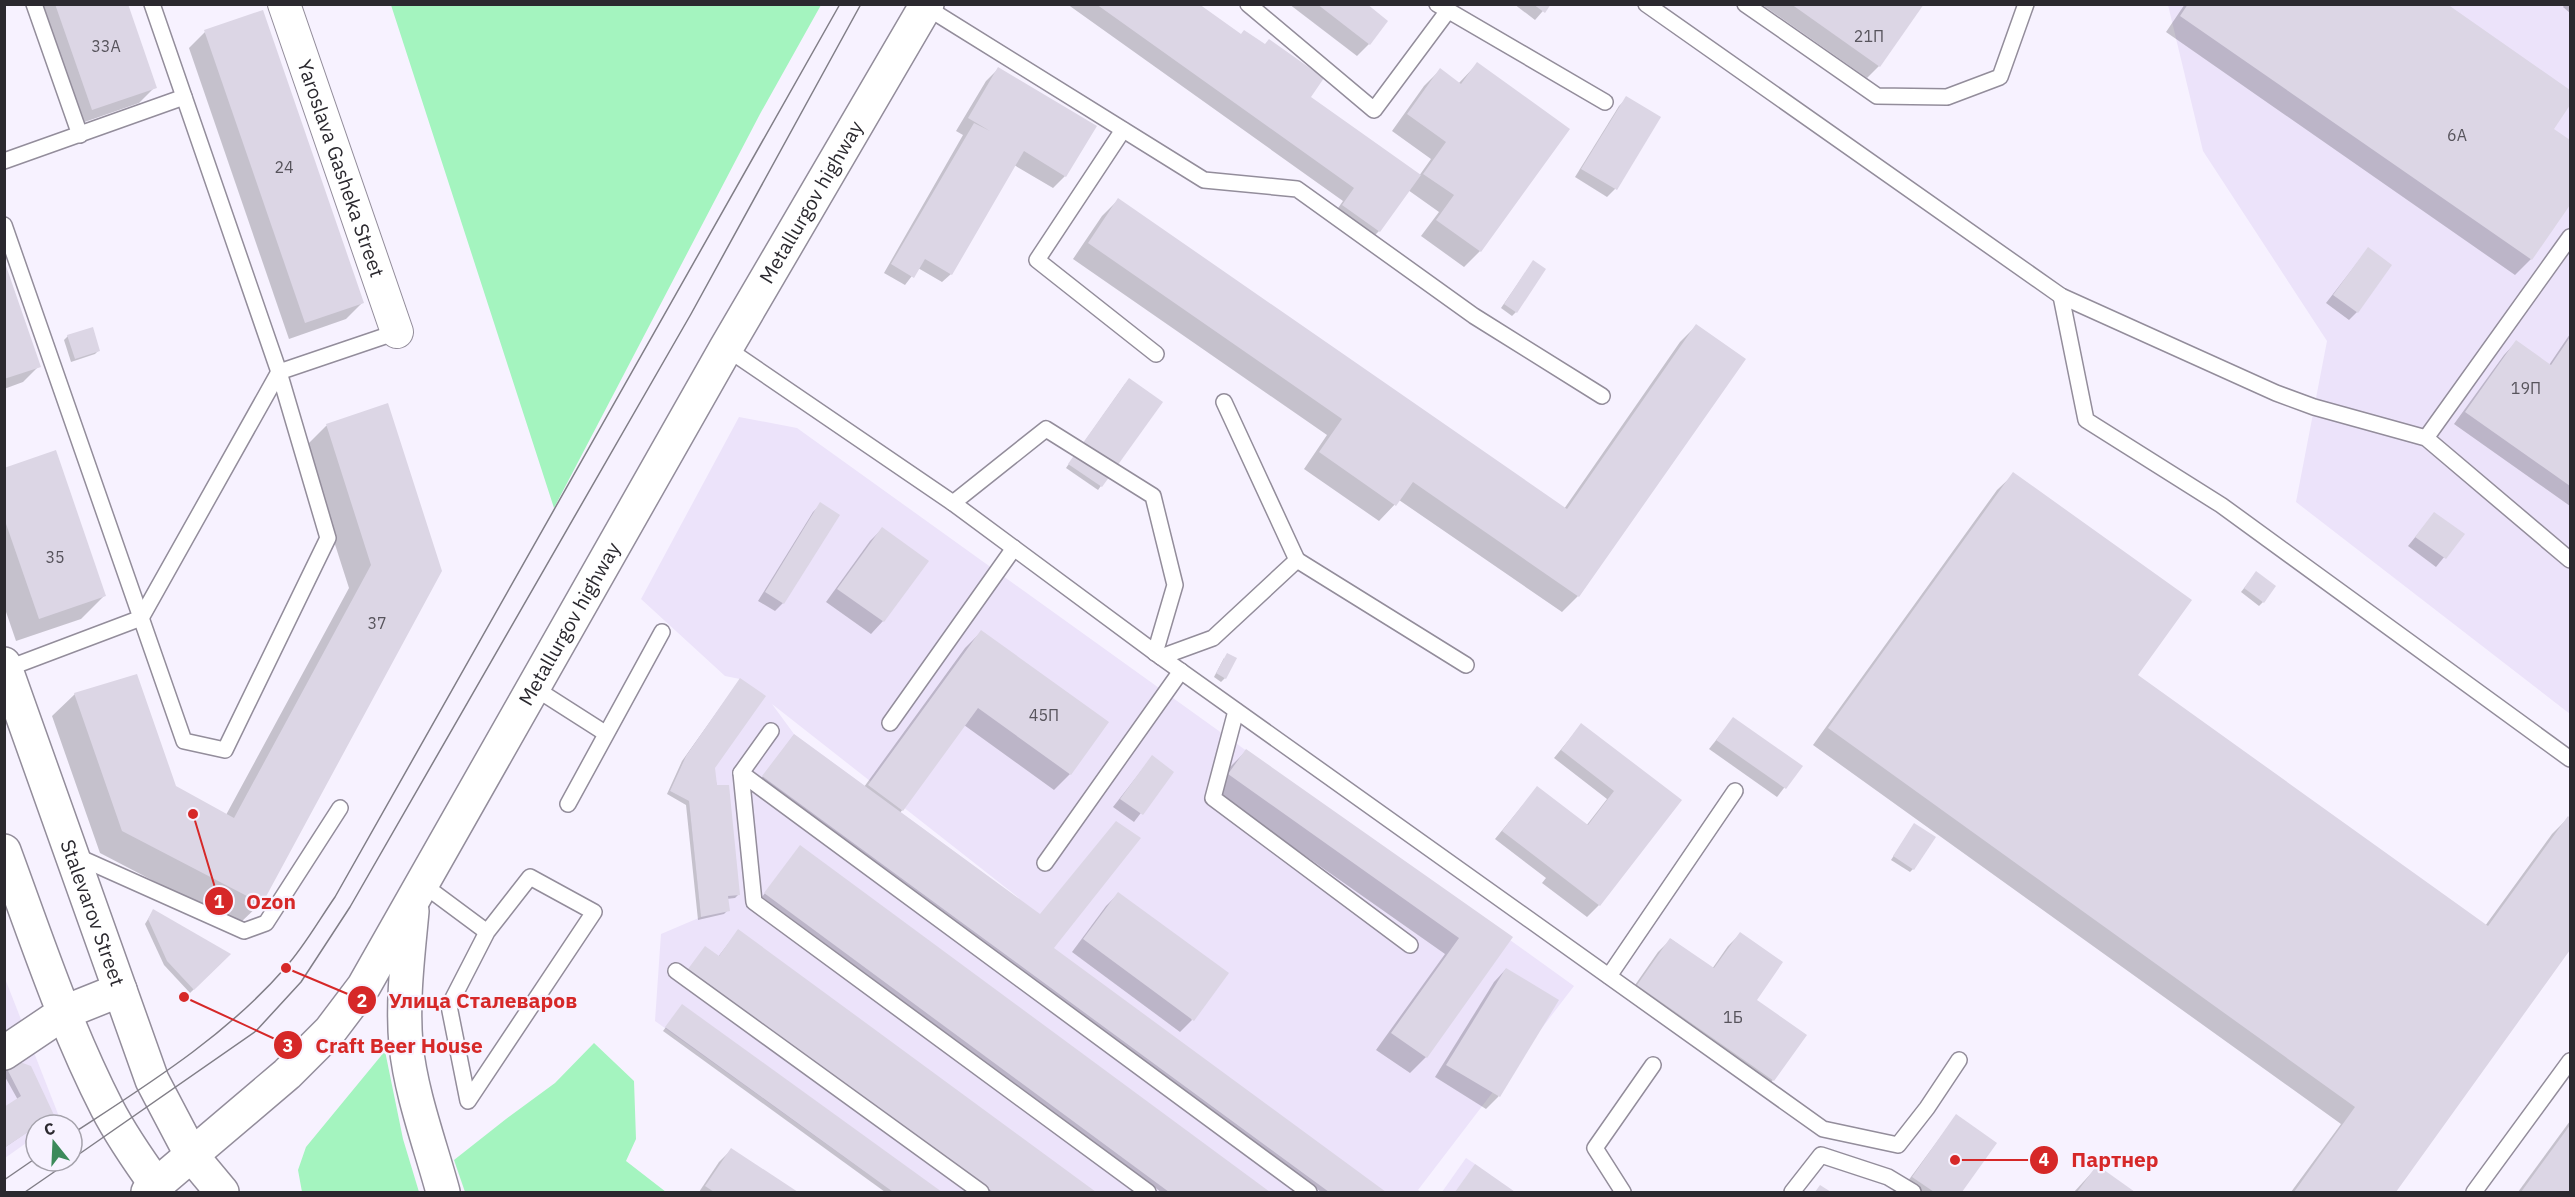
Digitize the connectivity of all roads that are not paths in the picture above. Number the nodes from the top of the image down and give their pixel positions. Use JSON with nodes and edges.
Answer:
{"nodes":[{"id":1,"x":34,"y":4,"type":"edge"},
{"id":2,"x":152,"y":4,"type":"edge"},
{"id":3,"x":284,"y":4,"type":"edge"},
{"id":4,"x":1248,"y":4,"type":"edge"},
{"id":5,"x":1646,"y":4,"type":"edge"},
{"id":6,"x":1745,"y":4,"type":"edge"},
{"id":7,"x":2026,"y":4,"type":"edge"},
{"id":8,"x":927,"y":6,"type":"edge"},
{"id":9,"x":1442,"y":8,"type":"edge"},
{"id":10,"x":184,"y":97,"type":"junction"},
{"id":11,"x":1605,"y":102,"type":"dead end"},
{"id":12,"x":1123,"y":130,"type":"junction"},
{"id":13,"x":80,"y":135,"type":"junction"},
{"id":14,"x":4,"y":161,"type":"edge"},
{"id":15,"x":4,"y":225,"type":"edge"},
{"id":16,"x":2571,"y":237,"type":"edge"},
{"id":17,"x":2061,"y":296,"type":"junction"},
{"id":18,"x":397,"y":332,"type":"joint"},
{"id":19,"x":726,"y":348,"type":"junction"},
{"id":20,"x":1156,"y":354,"type":"dead end"},
{"id":21,"x":279,"y":372,"type":"junction"},
{"id":22,"x":1602,"y":396,"type":"dead end"},
{"id":23,"x":1224,"y":402,"type":"dead end"},
{"id":24,"x":2426,"y":438,"type":"junction"},
{"id":25,"x":953,"y":503,"type":"junction"},
{"id":26,"x":1014,"y":548,"type":"junction"},
{"id":27,"x":1297,"y":560,"type":"junction"},
{"id":28,"x":2571,"y":560,"type":"edge"},
{"id":29,"x":141,"y":618,"type":"junction"},
{"id":30,"x":662,"y":632,"type":"dead end"},
{"id":31,"x":1158,"y":655,"type":"junction"},
{"id":32,"x":1466,"y":665,"type":"dead end"},
{"id":33,"x":5,"y":666,"type":"edge"},
{"id":34,"x":1181,"y":671,"type":"junction"},
{"id":35,"x":532,"y":687,"type":"junction"},
{"id":36,"x":1236,"y":711,"type":"junction"},
{"id":37,"x":890,"y":723,"type":"dead end"},
{"id":38,"x":771,"y":730,"type":"dead end"},
{"id":39,"x":605,"y":733,"type":"junction"},
{"id":40,"x":2571,"y":759,"type":"edge"},
{"id":41,"x":741,"y":773,"type":"junction"},
{"id":42,"x":1735,"y":791,"type":"dead end"},
{"id":43,"x":568,"y":804,"type":"dead end"},
{"id":44,"x":340,"y":808,"type":"dead end"},
{"id":45,"x":4,"y":851,"type":"edge"},
{"id":46,"x":72,"y":854,"type":"junction"},
{"id":47,"x":1045,"y":863,"type":"dead end"},
{"id":48,"x":417,"y":891,"type":"junction"},
{"id":49,"x":487,"y":932,"type":"junction"},
{"id":50,"x":1410,"y":945,"type":"dead end"},
{"id":51,"x":676,"y":971,"type":"dead end"},
{"id":52,"x":1609,"y":976,"type":"junction"},
{"id":53,"x":120,"y":990,"type":"junction"},
{"id":54,"x":65,"y":1012,"type":"junction"},
{"id":55,"x":4,"y":1053,"type":"edge"},
{"id":56,"x":1959,"y":1060,"type":"dead end"},
{"id":57,"x":2571,"y":1061,"type":"edge"},
{"id":58,"x":1653,"y":1065,"type":"dead end"},
{"id":59,"x":192,"y":1156,"type":"junction"},
{"id":60,"x":156,"y":1190,"type":"edge"},
{"id":61,"x":222,"y":1192,"type":"edge"},
{"id":62,"x":443,"y":1192,"type":"edge"},
{"id":63,"x":981,"y":1192,"type":"edge"},
{"id":64,"x":1148,"y":1192,"type":"edge"},
{"id":65,"x":1309,"y":1192,"type":"edge"},
{"id":66,"x":1623,"y":1192,"type":"edge"},
{"id":67,"x":1792,"y":1192,"type":"edge"},
{"id":68,"x":1913,"y":1192,"type":"edge"},
{"id":69,"x":2474,"y":1192,"type":"edge"}],
"edges":[{"from":1,"to":13,"type":"lane"},
{"from":2,"to":10,"type":"lane"},
{"from":3,"to":18,"type":"street","name":"Yaroslava Gasheka Street"},
{"from":4,"to":9,"type":"lane"},
{"from":5,"to":17,"type":"lane"},
{"from":6,"to":7,"type":"lane"},
{"from":8,"to":12,"type":"lane"},
{"from":8,"to":19,"type":"main road","name":"Metallurgov highway"},
{"from":9,"to":11,"type":"lane"},
{"from":10,"to":13,"type":"lane"},
{"from":10,"to":21,"type":"lane"},
{"from":12,"to":20,"type":"lane"},
{"from":12,"to":22,"type":"lane"},
{"from":13,"to":14,"type":"lane"},
{"from":15,"to":29,"type":"lane"},
{"from":16,"to":24,"type":"lane"},
{"from":17,"to":24,"type":"lane"},
{"from":17,"to":40,"type":"lane"},
{"from":18,"to":21,"type":"lane"},
{"from":19,"to":25,"type":"lane"},
{"from":19,"to":35,"type":"main road","name":"Metallurgov highway"},
{"from":21,"to":29,"type":"lane"},
{"from":21,"to":29,"type":"lane"},
{"from":23,"to":27,"type":"lane"},
{"from":24,"to":28,"type":"lane"},
{"from":25,"to":26,"type":"lane"},
{"from":25,"to":31,"type":"lane"},
{"from":26,"to":31,"type":"lane"},
{"from":26,"to":37,"type":"lane"},
{"from":27,"to":31,"type":"lane"},
{"from":27,"to":32,"type":"lane"},
{"from":29,"to":33,"type":"lane"},
{"from":30,"to":39,"type":"lane"},
{"from":31,"to":34,"type":"lane"},
{"from":33,"to":46,"type":"main road","name":"Stalevarov Street"},
{"from":34,"to":36,"type":"lane"},
{"from":34,"to":47,"type":"lane"},
{"from":35,"to":39,"type":"lane"},
{"from":35,"to":48,"type":"main road","name":"Metallurgov highway"},
{"from":36,"to":50,"type":"lane"},
{"from":36,"to":52,"type":"lane"},
{"from":38,"to":41,"type":"lane"},
{"from":39,"to":43,"type":"lane"},
{"from":41,"to":64,"type":"lane"},
{"from":41,"to":65,"type":"lane"},
{"from":42,"to":52,"type":"lane"},
{"from":44,"to":46,"type":"lane"},
{"from":45,"to":54,"type":"main road"},
{"from":46,"to":53,"type":"main road","name":"Stalevarov Street"},
{"from":48,"to":49,"type":"lane"},
{"from":48,"to":59,"type":"main road","name":"Metallurgov highway"},
{"from":48,"to":62,"type":"main road"},
{"from":49,"to":49,"type":"lane"},
{"from":51,"to":63,"type":"lane"},
{"from":52,"to":56,"type":"lane"},
{"from":53,"to":54,"type":"main road"},
{"from":53,"to":59,"type":"main road","name":"Stalevarov Street"},
{"from":54,"to":55,"type":"main road"},
{"from":54,"to":60,"type":"main road"},
{"from":57,"to":69,"type":"lane"},
{"from":58,"to":66,"type":"lane"},
{"from":59,"to":60,"type":"main road","name":"Metallurgov highway"},
{"from":59,"to":61,"type":"main road","name":"Stalevarov Street"},
{"from":67,"to":68,"type":"lane"}]}
